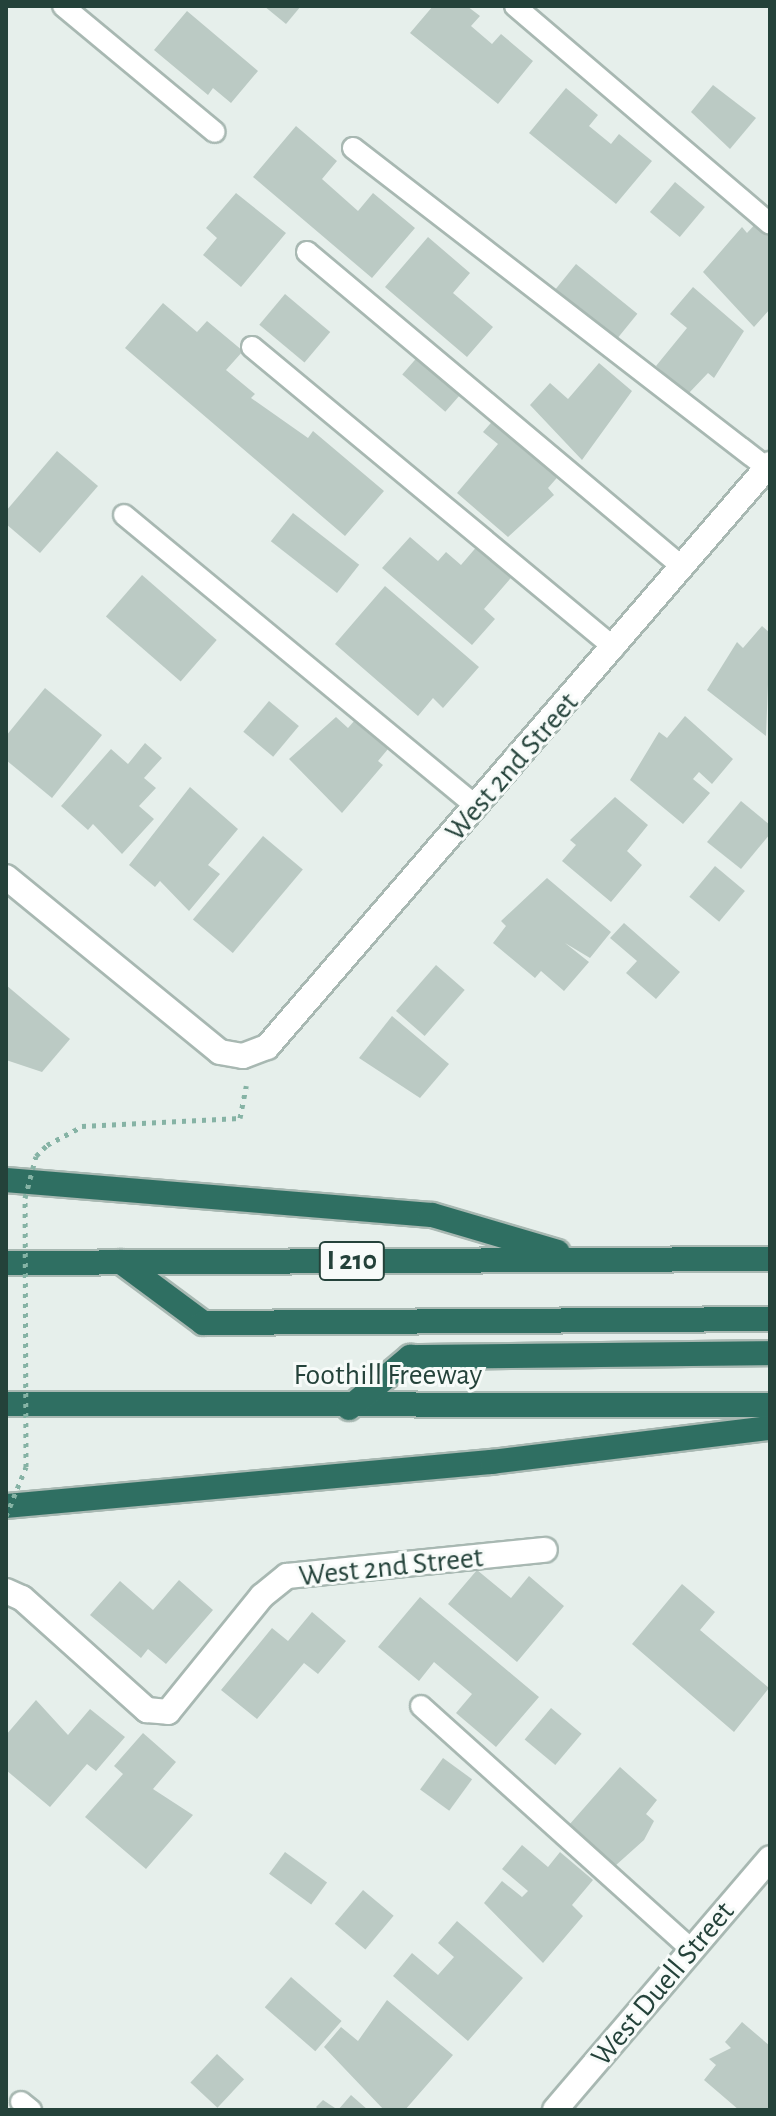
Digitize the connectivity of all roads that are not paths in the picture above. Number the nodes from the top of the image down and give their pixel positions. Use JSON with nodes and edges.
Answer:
{"nodes":[{"id":1,"x":63,"y":6,"type":"edge"},
{"id":2,"x":515,"y":6,"type":"edge"},
{"id":3,"x":215,"y":132,"type":"dead end"},
{"id":4,"x":353,"y":148,"type":"dead end"},
{"id":5,"x":770,"y":224,"type":"edge"},
{"id":6,"x":307,"y":252,"type":"dead end"},
{"id":7,"x":252,"y":347,"type":"dead end"},
{"id":8,"x":769,"y":466,"type":"edge"},
{"id":9,"x":124,"y":515,"type":"dead end"},
{"id":10,"x":683,"y":567,"type":"junction"},
{"id":11,"x":614,"y":648,"type":"junction"},
{"id":12,"x":477,"y":807,"type":"junction"},
{"id":13,"x":6,"y":877,"type":"edge"},
{"id":14,"x":6,"y":1180,"type":"edge"},
{"id":15,"x":583,"y":1259,"type":"junction"},
{"id":16,"x":770,"y":1259,"type":"edge"},
{"id":17,"x":121,"y":1262,"type":"junction"},
{"id":18,"x":6,"y":1263,"type":"edge"},
{"id":19,"x":770,"y":1319,"type":"edge"},
{"id":20,"x":770,"y":1353,"type":"edge"},
{"id":21,"x":6,"y":1404,"type":"edge"},
{"id":22,"x":770,"y":1405,"type":"edge"},
{"id":23,"x":349,"y":1408,"type":"junction"},
{"id":24,"x":770,"y":1428,"type":"edge"},
{"id":25,"x":6,"y":1506,"type":"edge"},
{"id":26,"x":545,"y":1550,"type":"dead end"},
{"id":27,"x":6,"y":1591,"type":"edge"},
{"id":28,"x":421,"y":1706,"type":"dead end"},
{"id":29,"x":770,"y":1858,"type":"edge"},
{"id":30,"x":692,"y":1950,"type":"junction"},
{"id":31,"x":555,"y":2110,"type":"edge"}],
"edges":[{"from":1,"to":3,"type":"lane"},
{"from":2,"to":5,"type":"lane"},
{"from":4,"to":8,"type":"lane"},
{"from":6,"to":10,"type":"lane"},
{"from":7,"to":11,"type":"lane"},
{"from":8,"to":10,"type":"street","name":"West 2nd Street"},
{"from":9,"to":12,"type":"lane"},
{"from":10,"to":11,"type":"street","name":"West 2nd Street"},
{"from":11,"to":12,"type":"street","name":"West 2nd Street"},
{"from":12,"to":13,"type":"street","name":"West 2nd Street"},
{"from":14,"to":15,"type":"highway"},
{"from":15,"to":16,"type":"highway","number":"I 210"},
{"from":15,"to":17,"type":"highway","number":"I 210"},
{"from":17,"to":18,"type":"highway","number":"I 210"},
{"from":17,"to":19,"type":"highway"},
{"from":20,"to":23,"type":"highway"},
{"from":21,"to":23,"type":"highway","name":"Foothill Freeway"},
{"from":22,"to":23,"type":"highway","name":"Foothill Freeway"},
{"from":24,"to":25,"type":"highway"},
{"from":26,"to":27,"type":"street","name":"West 2nd Street"},
{"from":28,"to":30,"type":"lane"},
{"from":29,"to":30,"type":"street","name":"West Duell Street"},
{"from":30,"to":31,"type":"street","name":"West Duell Street"}]}
